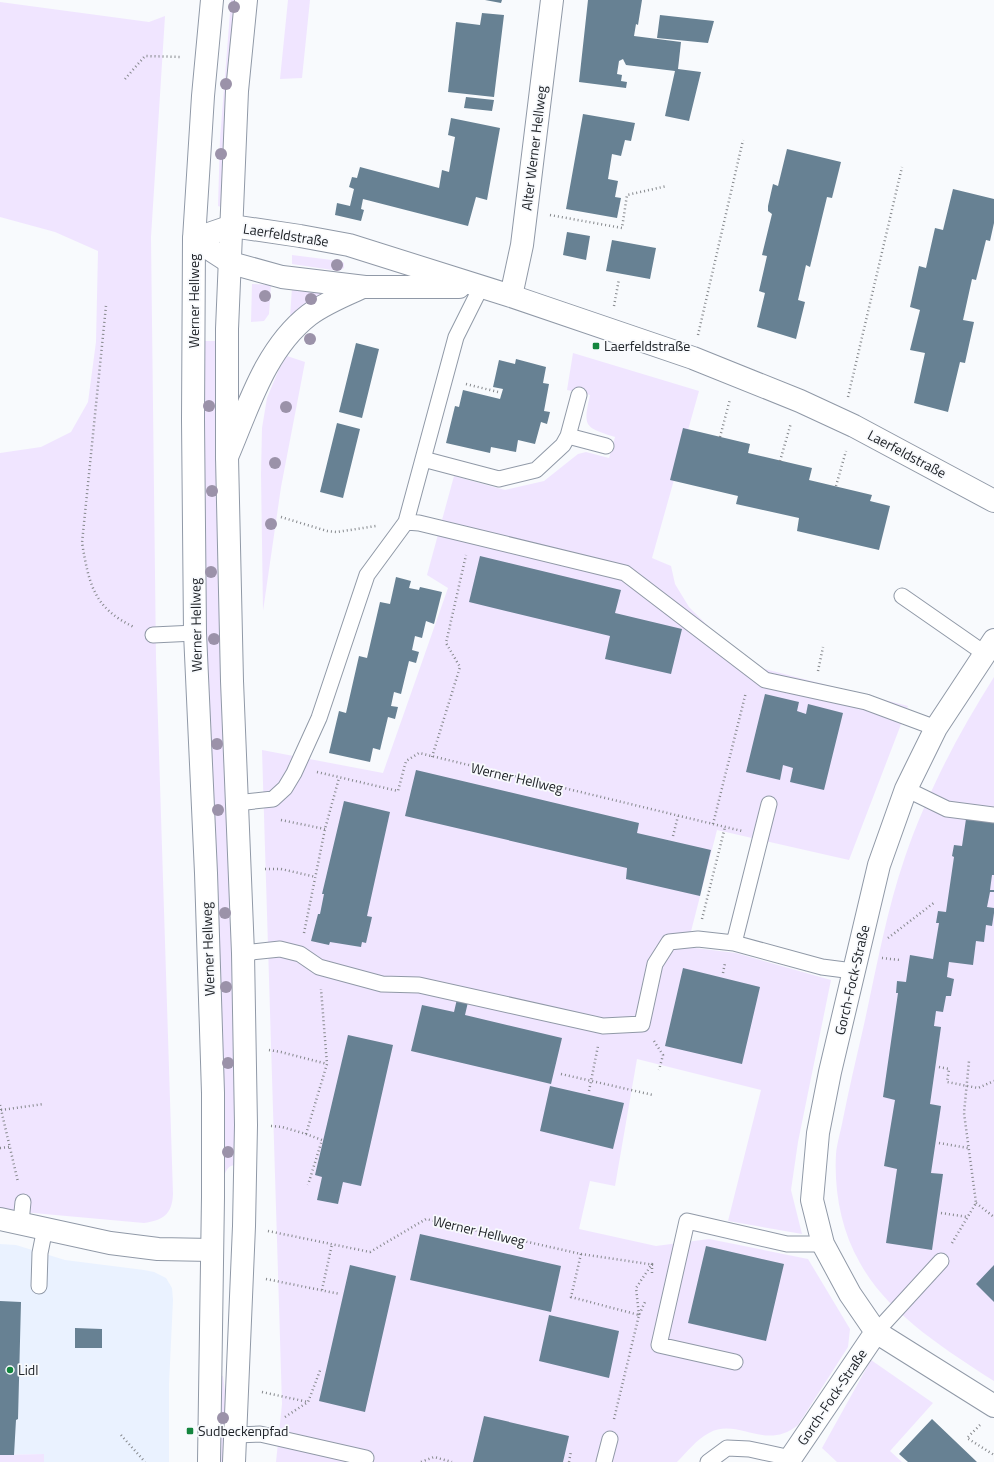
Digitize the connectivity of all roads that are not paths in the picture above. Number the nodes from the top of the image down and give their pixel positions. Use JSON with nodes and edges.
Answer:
{"nodes":[{"id":1,"x":212,"y":0,"type":"edge"},
{"id":2,"x":246,"y":0,"type":"edge"},
{"id":3,"x":552,"y":0,"type":"edge"},
{"id":4,"x":232,"y":226,"type":"junction"},
{"id":5,"x":194,"y":239,"type":"junction"},
{"id":6,"x":231,"y":263,"type":"junction"},
{"id":7,"x":365,"y":287,"type":"junction"},
{"id":8,"x":480,"y":287,"type":"junction"},
{"id":9,"x":511,"y":296,"type":"junction"},
{"id":10,"x":579,"y":395,"type":"dead end"},
{"id":11,"x":568,"y":436,"type":"junction"},
{"id":12,"x":606,"y":446,"type":"dead end"},
{"id":13,"x":227,"y":457,"type":"junction"},
{"id":14,"x":423,"y":458,"type":"junction"},
{"id":15,"x":994,"y":501,"type":"edge"},
{"id":16,"x":406,"y":522,"type":"junction"},
{"id":17,"x":902,"y":596,"type":"dead end"},
{"id":18,"x":195,"y":633,"type":"junction"},
{"id":19,"x":153,"y":635,"type":"road end"},
{"id":20,"x":989,"y":647,"type":"edge"},
{"id":21,"x":936,"y":728,"type":"junction"},
{"id":22,"x":906,"y":790,"type":"junction"},
{"id":23,"x":236,"y":803,"type":"junction"},
{"id":24,"x":769,"y":804,"type":"dead end"},
{"id":25,"x":994,"y":815,"type":"edge"},
{"id":26,"x":734,"y":943,"type":"junction"},
{"id":27,"x":243,"y":953,"type":"junction"},
{"id":28,"x":855,"y":963,"type":"junction"},
{"id":29,"x":0,"y":1219,"type":"edge"},
{"id":30,"x":45,"y":1228,"type":"junction"},
{"id":31,"x":823,"y":1244,"type":"junction"},
{"id":32,"x":212,"y":1250,"type":"junction"},
{"id":33,"x":243,"y":1250,"type":"junction"},
{"id":34,"x":941,"y":1261,"type":"road end"},
{"id":35,"x":39,"y":1286,"type":"dead end"},
{"id":36,"x":876,"y":1332,"type":"junction"},
{"id":37,"x":735,"y":1362,"type":"dead end"},
{"id":38,"x":994,"y":1406,"type":"edge"},
{"id":39,"x":236,"y":1435,"type":"junction"},
{"id":40,"x":610,"y":1439,"type":"road end"},
{"id":41,"x":366,"y":1458,"type":"dead end"},
{"id":42,"x":789,"y":1460,"type":"edge"},
{"id":43,"x":209,"y":1462,"type":"edge"},
{"id":44,"x":234,"y":1462,"type":"edge"},
{"id":45,"x":604,"y":1462,"type":"edge"},
{"id":46,"x":708,"y":1462,"type":"edge"}],
"edges":[{"from":1,"to":5,"type":"main road","name":"Werner Hellweg"},
{"from":2,"to":4,"type":"main road"},
{"from":3,"to":9,"type":"main road","name":"Alter Werner Hellweg"},
{"from":4,"to":5,"type":"main road","name":"Laerfeldstraße"},
{"from":4,"to":6,"type":"main road"},
{"from":4,"to":8,"type":"main road","name":"Laerfeldstraße"},
{"from":5,"to":6,"type":"main road","name":"Laerfeldstraße"},
{"from":5,"to":18,"type":"main road","name":"Werner Hellweg"},
{"from":6,"to":7,"type":"main road","name":"Laerfeldstraße"},
{"from":6,"to":13,"type":"main road"},
{"from":7,"to":8,"type":"main road","name":"Laerfeldstraße"},
{"from":7,"to":13,"type":"main road","name":"Laerfeldstraße"},
{"from":8,"to":9,"type":"main road","name":"Laerfeldstraße"},
{"from":8,"to":14,"type":"lane"},
{"from":9,"to":15,"type":"main road","name":"Laerfeldstraße"},
{"from":10,"to":11,"type":"lane"},
{"from":11,"to":12,"type":"lane"},
{"from":11,"to":14,"type":"lane"},
{"from":13,"to":23,"type":"main road"},
{"from":14,"to":16,"type":"lane"},
{"from":16,"to":21,"type":"lane"},
{"from":16,"to":23,"type":"lane"},
{"from":17,"to":20,"type":"lane"},
{"from":18,"to":19,"type":"lane"},
{"from":18,"to":32,"type":"main road","name":"Werner Hellweg"},
{"from":20,"to":21,"type":"main road","name":"Gorch-Fock-Straße"},
{"from":21,"to":22,"type":"main road","name":"Gorch-Fock-Straße"},
{"from":22,"to":25,"type":"lane"},
{"from":22,"to":28,"type":"main road","name":"Gorch-Fock-Straße"},
{"from":23,"to":27,"type":"main road"},
{"from":24,"to":26,"type":"lane"},
{"from":26,"to":27,"type":"lane"},
{"from":26,"to":28,"type":"lane"},
{"from":27,"to":33,"type":"main road"},
{"from":28,"to":31,"type":"main road","name":"Gorch-Fock-Straße"},
{"from":29,"to":30,"type":"main road"},
{"from":30,"to":32,"type":"main road"},
{"from":30,"to":35,"type":"lane"},
{"from":31,"to":36,"type":"main road","name":"Gorch-Fock-Straße"},
{"from":31,"to":37,"type":"lane"},
{"from":32,"to":33,"type":"main road"},
{"from":32,"to":43,"type":"main road","name":"Werner Hellweg"},
{"from":33,"to":39,"type":"main road"},
{"from":34,"to":36,"type":"lane"},
{"from":36,"to":38,"type":"main road","name":"Gorch-Fock-Straße"},
{"from":36,"to":42,"type":"main road","name":"Gorch-Fock-Straße"},
{"from":39,"to":41,"type":"lane"},
{"from":39,"to":44,"type":"main road"},
{"from":40,"to":45,"type":"lane"},
{"from":42,"to":46,"type":"lane"}]}
